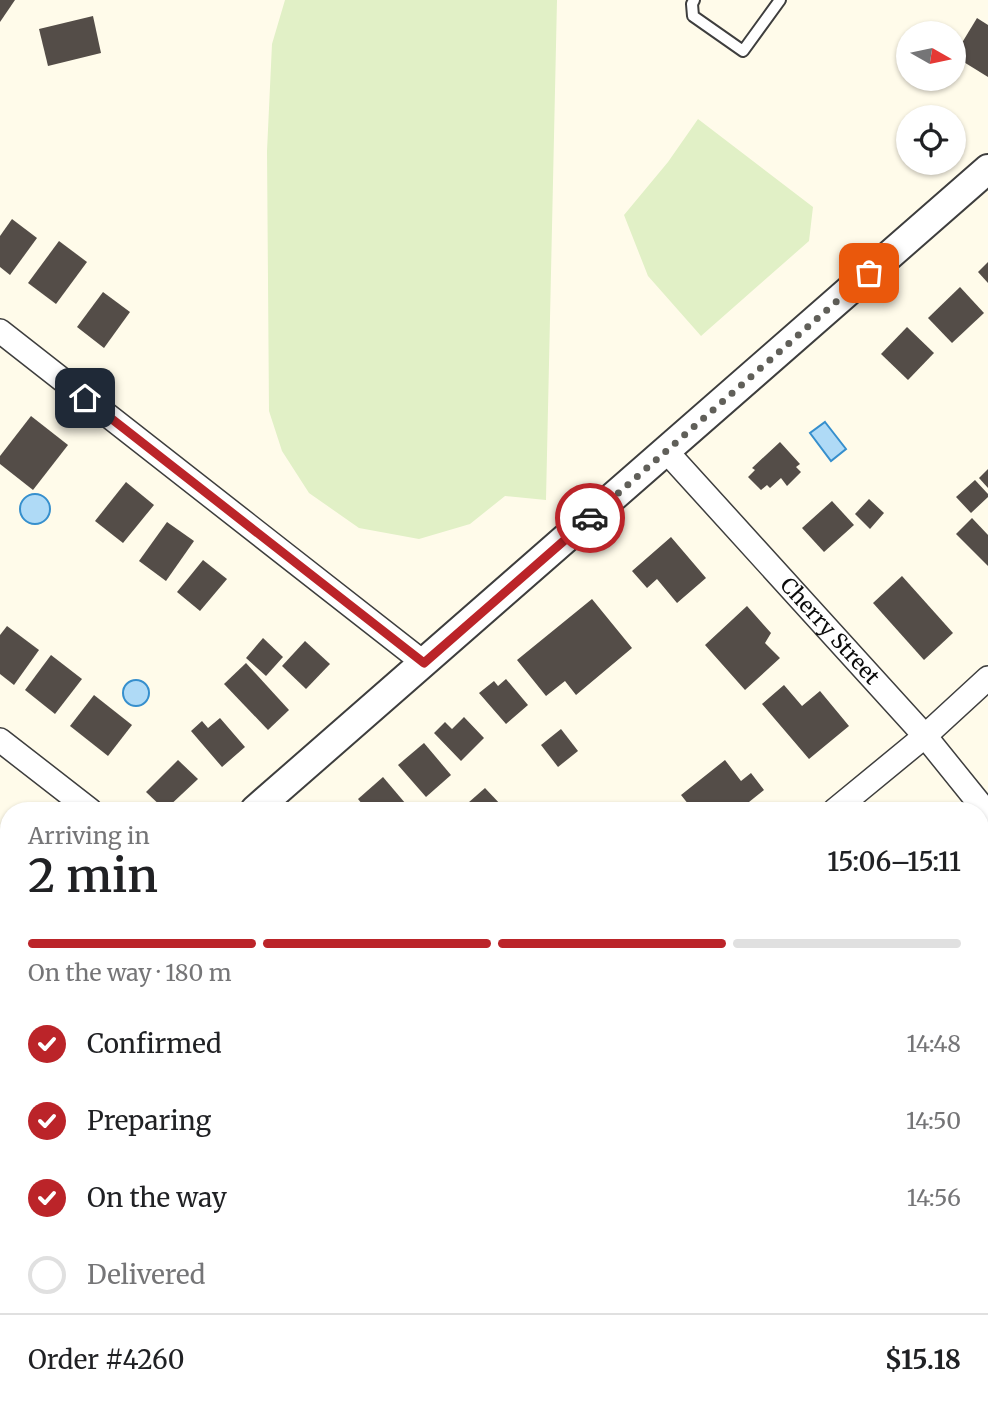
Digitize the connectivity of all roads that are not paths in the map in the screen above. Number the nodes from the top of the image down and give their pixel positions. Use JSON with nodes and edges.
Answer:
{"nodes":[{"id":1,"x":694,"y":0,"type":"edge"},
{"id":2,"x":780,"y":0,"type":"edge"},
{"id":3,"x":988,"y":169,"type":"edge"},
{"id":4,"x":0,"y":331,"type":"edge"},
{"id":5,"x":667,"y":452,"type":"junction"},
{"id":6,"x":424,"y":663,"type":"junction"},
{"id":7,"x":988,"y":678,"type":"edge"},
{"id":8,"x":925,"y":736,"type":"junction"},
{"id":9,"x":0,"y":740,"type":"edge"},
{"id":10,"x":80,"y":802,"type":"edge"},
{"id":11,"x":264,"y":802,"type":"edge"},
{"id":12,"x":845,"y":802,"type":"edge"},
{"id":13,"x":978,"y":802,"type":"edge"}],
"edges":[{"from":1,"to":2,"type":"lane"},
{"from":3,"to":5,"type":"street"},
{"from":4,"to":6,"type":"street"},
{"from":5,"to":6,"type":"street"},
{"from":5,"to":8,"type":"street","name":"Cherry Street"},
{"from":6,"to":11,"type":"street"},
{"from":7,"to":8,"type":"street"},
{"from":8,"to":12,"type":"street"},
{"from":8,"to":13,"type":"street","name":"Cherry Street"},
{"from":9,"to":10,"type":"street"}]}
